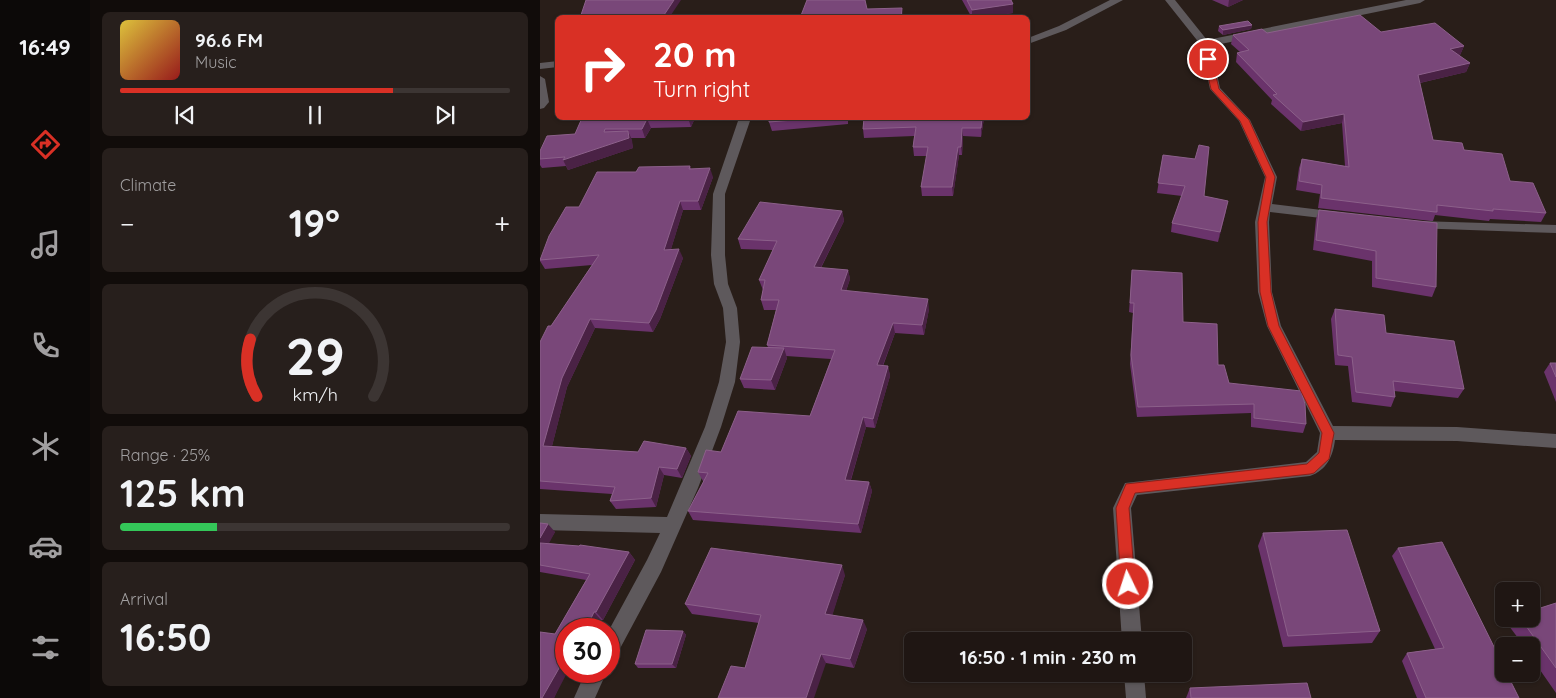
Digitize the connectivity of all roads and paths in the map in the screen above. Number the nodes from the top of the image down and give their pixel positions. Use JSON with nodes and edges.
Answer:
{"nodes":[{"id":1,"x":1118,"y":0,"type":"edge"},
{"id":2,"x":1170,"y":0,"type":"edge"},
{"id":3,"x":1420,"y":0,"type":"edge"},
{"id":4,"x":1030,"y":40,"type":"edge"},
{"id":5,"x":1205,"y":44,"type":"junction"},
{"id":6,"x":555,"y":64,"type":"edge"},
{"id":7,"x":540,"y":66,"type":"edge"},
{"id":8,"x":540,"y":79,"type":"edge"},
{"id":9,"x":540,"y":106,"type":"edge"},
{"id":10,"x":744,"y":120,"type":"edge"},
{"id":11,"x":1265,"y":207,"type":"junction"},
{"id":12,"x":1353,"y":218,"type":"edge"},
{"id":13,"x":1402,"y":223,"type":"edge"},
{"id":14,"x":1556,"y":229,"type":"edge"},
{"id":15,"x":1328,"y":433,"type":"junction"},
{"id":16,"x":1556,"y":440,"type":"edge"},
{"id":17,"x":540,"y":522,"type":"edge"},
{"id":18,"x":672,"y":525,"type":"junction"},
{"id":19,"x":620,"y":629,"type":"edge"},
{"id":20,"x":1131,"y":632,"type":"edge"},
{"id":21,"x":1135,"y":682,"type":"edge"},
{"id":22,"x":592,"y":683,"type":"edge"},
{"id":23,"x":584,"y":698,"type":"edge"},
{"id":24,"x":1136,"y":698,"type":"edge"}],
"edges":[{"from":1,"to":4,"type":"street"},
{"from":2,"to":5,"type":"street"},
{"from":3,"to":5,"type":"street"},
{"from":5,"to":11,"type":"street"},
{"from":6,"to":7,"type":"street"},
{"from":8,"to":9,"type":"street"},
{"from":10,"to":18,"type":"street"},
{"from":11,"to":12,"type":"street"},
{"from":11,"to":15,"type":"street"},
{"from":13,"to":14,"type":"street"},
{"from":15,"to":16,"type":"street"},
{"from":15,"to":20,"type":"street"},
{"from":17,"to":18,"type":"street"},
{"from":18,"to":19,"type":"street"},
{"from":21,"to":24,"type":"street"},
{"from":22,"to":23,"type":"street"}]}
